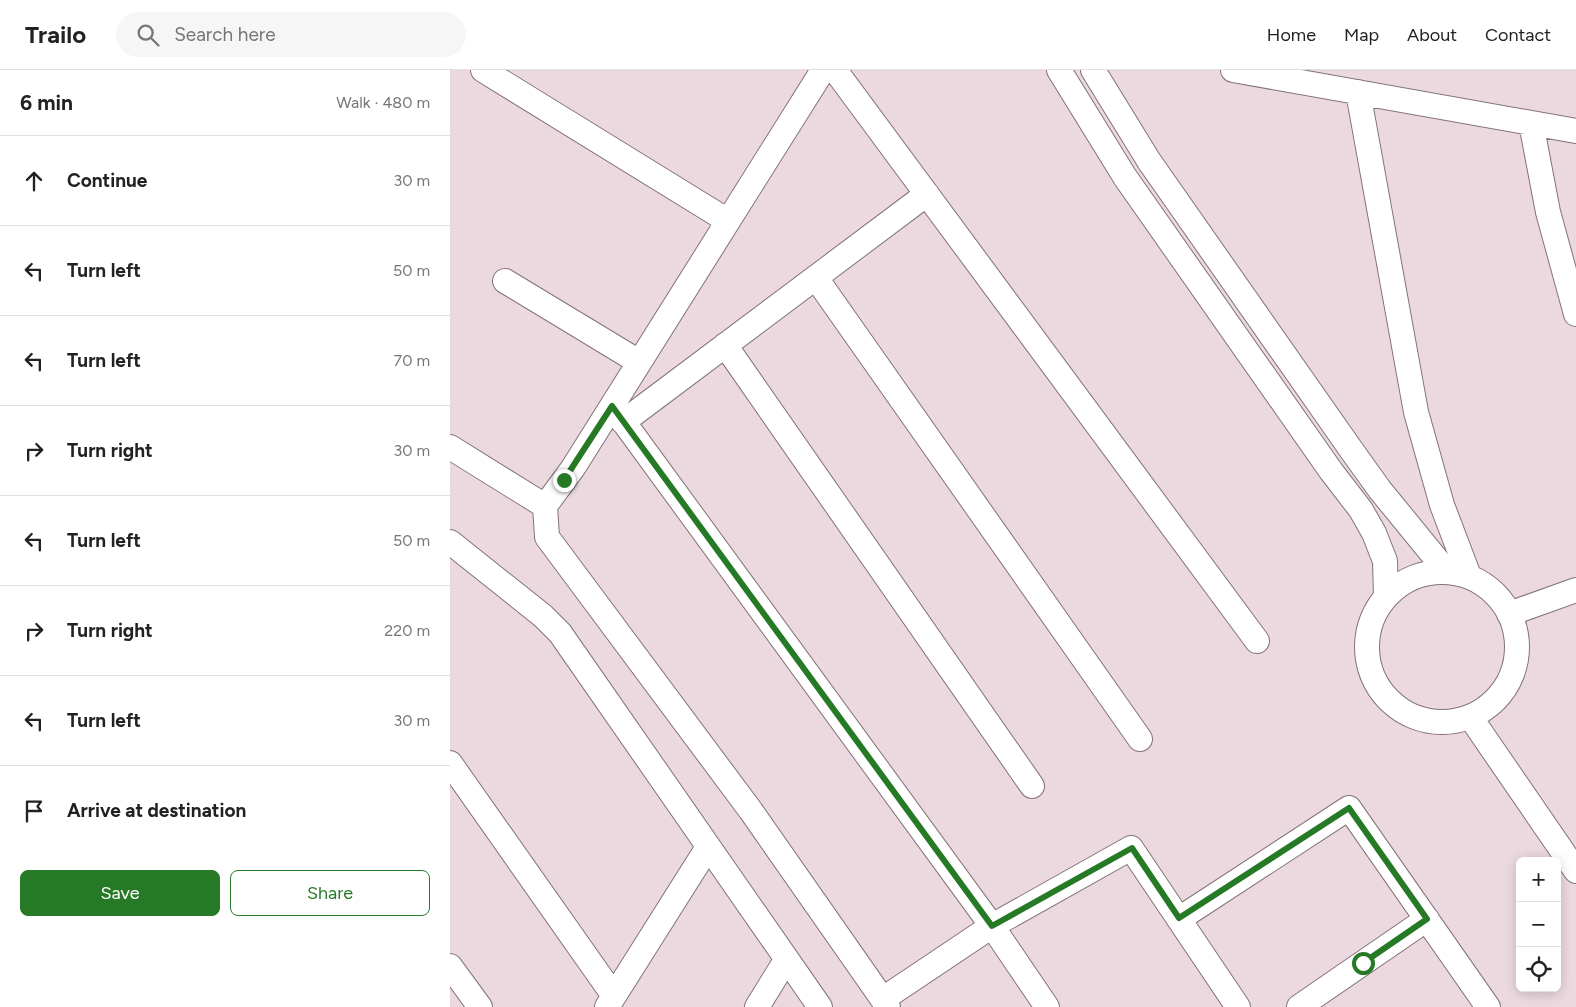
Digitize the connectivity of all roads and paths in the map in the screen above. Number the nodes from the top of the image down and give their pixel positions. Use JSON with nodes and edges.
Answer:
{"nodes":[{"id":1,"x":483,"y":70,"type":"edge"},
{"id":2,"x":823,"y":70,"type":"edge"},
{"id":3,"x":835,"y":70,"type":"edge"},
{"id":4,"x":1060,"y":70,"type":"edge"},
{"id":5,"x":1093,"y":70,"type":"edge"},
{"id":6,"x":1233,"y":70,"type":"edge"},
{"id":7,"x":1358,"y":92,"type":"junction"},
{"id":8,"x":1531,"y":123,"type":"junction"},
{"id":9,"x":1576,"y":131,"type":"edge"},
{"id":10,"x":927,"y":194,"type":"junction"},
{"id":11,"x":728,"y":221,"type":"junction"},
{"id":12,"x":816,"y":278,"type":"junction"},
{"id":13,"x":505,"y":281,"type":"dead end"},
{"id":14,"x":1576,"y":314,"type":"edge"},
{"id":15,"x":725,"y":345,"type":"junction"},
{"id":16,"x":639,"y":362,"type":"junction"},
{"id":17,"x":617,"y":414,"type":"junction"},
{"id":18,"x":450,"y":447,"type":"edge"},
{"id":19,"x":545,"y":506,"type":"junction"},
{"id":20,"x":450,"y":542,"type":"edge"},
{"id":21,"x":1458,"y":574,"type":"junction"},
{"id":22,"x":1576,"y":590,"type":"edge"},
{"id":23,"x":1386,"y":596,"type":"junction"},
{"id":24,"x":1509,"y":614,"type":"junction"},
{"id":25,"x":1257,"y":641,"type":"dead end"},
{"id":26,"x":1471,"y":718,"type":"junction"},
{"id":27,"x":1140,"y":739,"type":"dead end"},
{"id":28,"x":450,"y":763,"type":"edge"},
{"id":29,"x":1032,"y":786,"type":"dead end"},
{"id":30,"x":708,"y":847,"type":"junction"},
{"id":31,"x":1576,"y":871,"type":"edge"},
{"id":32,"x":1179,"y":918,"type":"junction"},
{"id":33,"x":1427,"y":919,"type":"junction"},
{"id":34,"x":992,"y":926,"type":"junction"},
{"id":35,"x":786,"y":960,"type":"junction"},
{"id":36,"x":450,"y":966,"type":"edge"},
{"id":37,"x":611,"y":1001,"type":"edge"},
{"id":38,"x":886,"y":1003,"type":"edge"},
{"id":39,"x":480,"y":1007,"type":"edge"},
{"id":40,"x":757,"y":1007,"type":"edge"},
{"id":41,"x":820,"y":1007,"type":"edge"},
{"id":42,"x":1047,"y":1007,"type":"edge"},
{"id":43,"x":1238,"y":1007,"type":"edge"},
{"id":44,"x":1299,"y":1007,"type":"edge"},
{"id":45,"x":1488,"y":1007,"type":"edge"}],
"edges":[{"from":1,"to":11,"type":"street"},
{"from":2,"to":11,"type":"street"},
{"from":3,"to":10,"type":"street"},
{"from":4,"to":23,"type":"street"},
{"from":5,"to":21,"type":"street"},
{"from":6,"to":7,"type":"street"},
{"from":7,"to":8,"type":"street"},
{"from":7,"to":21,"type":"street"},
{"from":8,"to":9,"type":"street"},
{"from":8,"to":14,"type":"street"},
{"from":10,"to":12,"type":"street"},
{"from":10,"to":25,"type":"street"},
{"from":11,"to":16,"type":"street"},
{"from":12,"to":15,"type":"street"},
{"from":12,"to":27,"type":"street"},
{"from":13,"to":16,"type":"street"},
{"from":15,"to":17,"type":"street"},
{"from":15,"to":29,"type":"street"},
{"from":16,"to":17,"type":"street"},
{"from":17,"to":19,"type":"street"},
{"from":17,"to":34,"type":"street"},
{"from":18,"to":19,"type":"street"},
{"from":19,"to":38,"type":"street"},
{"from":20,"to":30,"type":"street"},
{"from":21,"to":23,"type":"street"},
{"from":21,"to":24,"type":"street"},
{"from":22,"to":24,"type":"street"},
{"from":23,"to":26,"type":"street"},
{"from":24,"to":26,"type":"street"},
{"from":26,"to":31,"type":"street"},
{"from":28,"to":37,"type":"street"},
{"from":30,"to":35,"type":"street"},
{"from":30,"to":37,"type":"street"},
{"from":32,"to":33,"type":"street"},
{"from":32,"to":34,"type":"street"},
{"from":32,"to":43,"type":"street"},
{"from":33,"to":44,"type":"street"},
{"from":33,"to":45,"type":"street"},
{"from":34,"to":38,"type":"street"},
{"from":34,"to":42,"type":"street"},
{"from":35,"to":40,"type":"street"},
{"from":35,"to":41,"type":"street"},
{"from":36,"to":39,"type":"street"}]}
